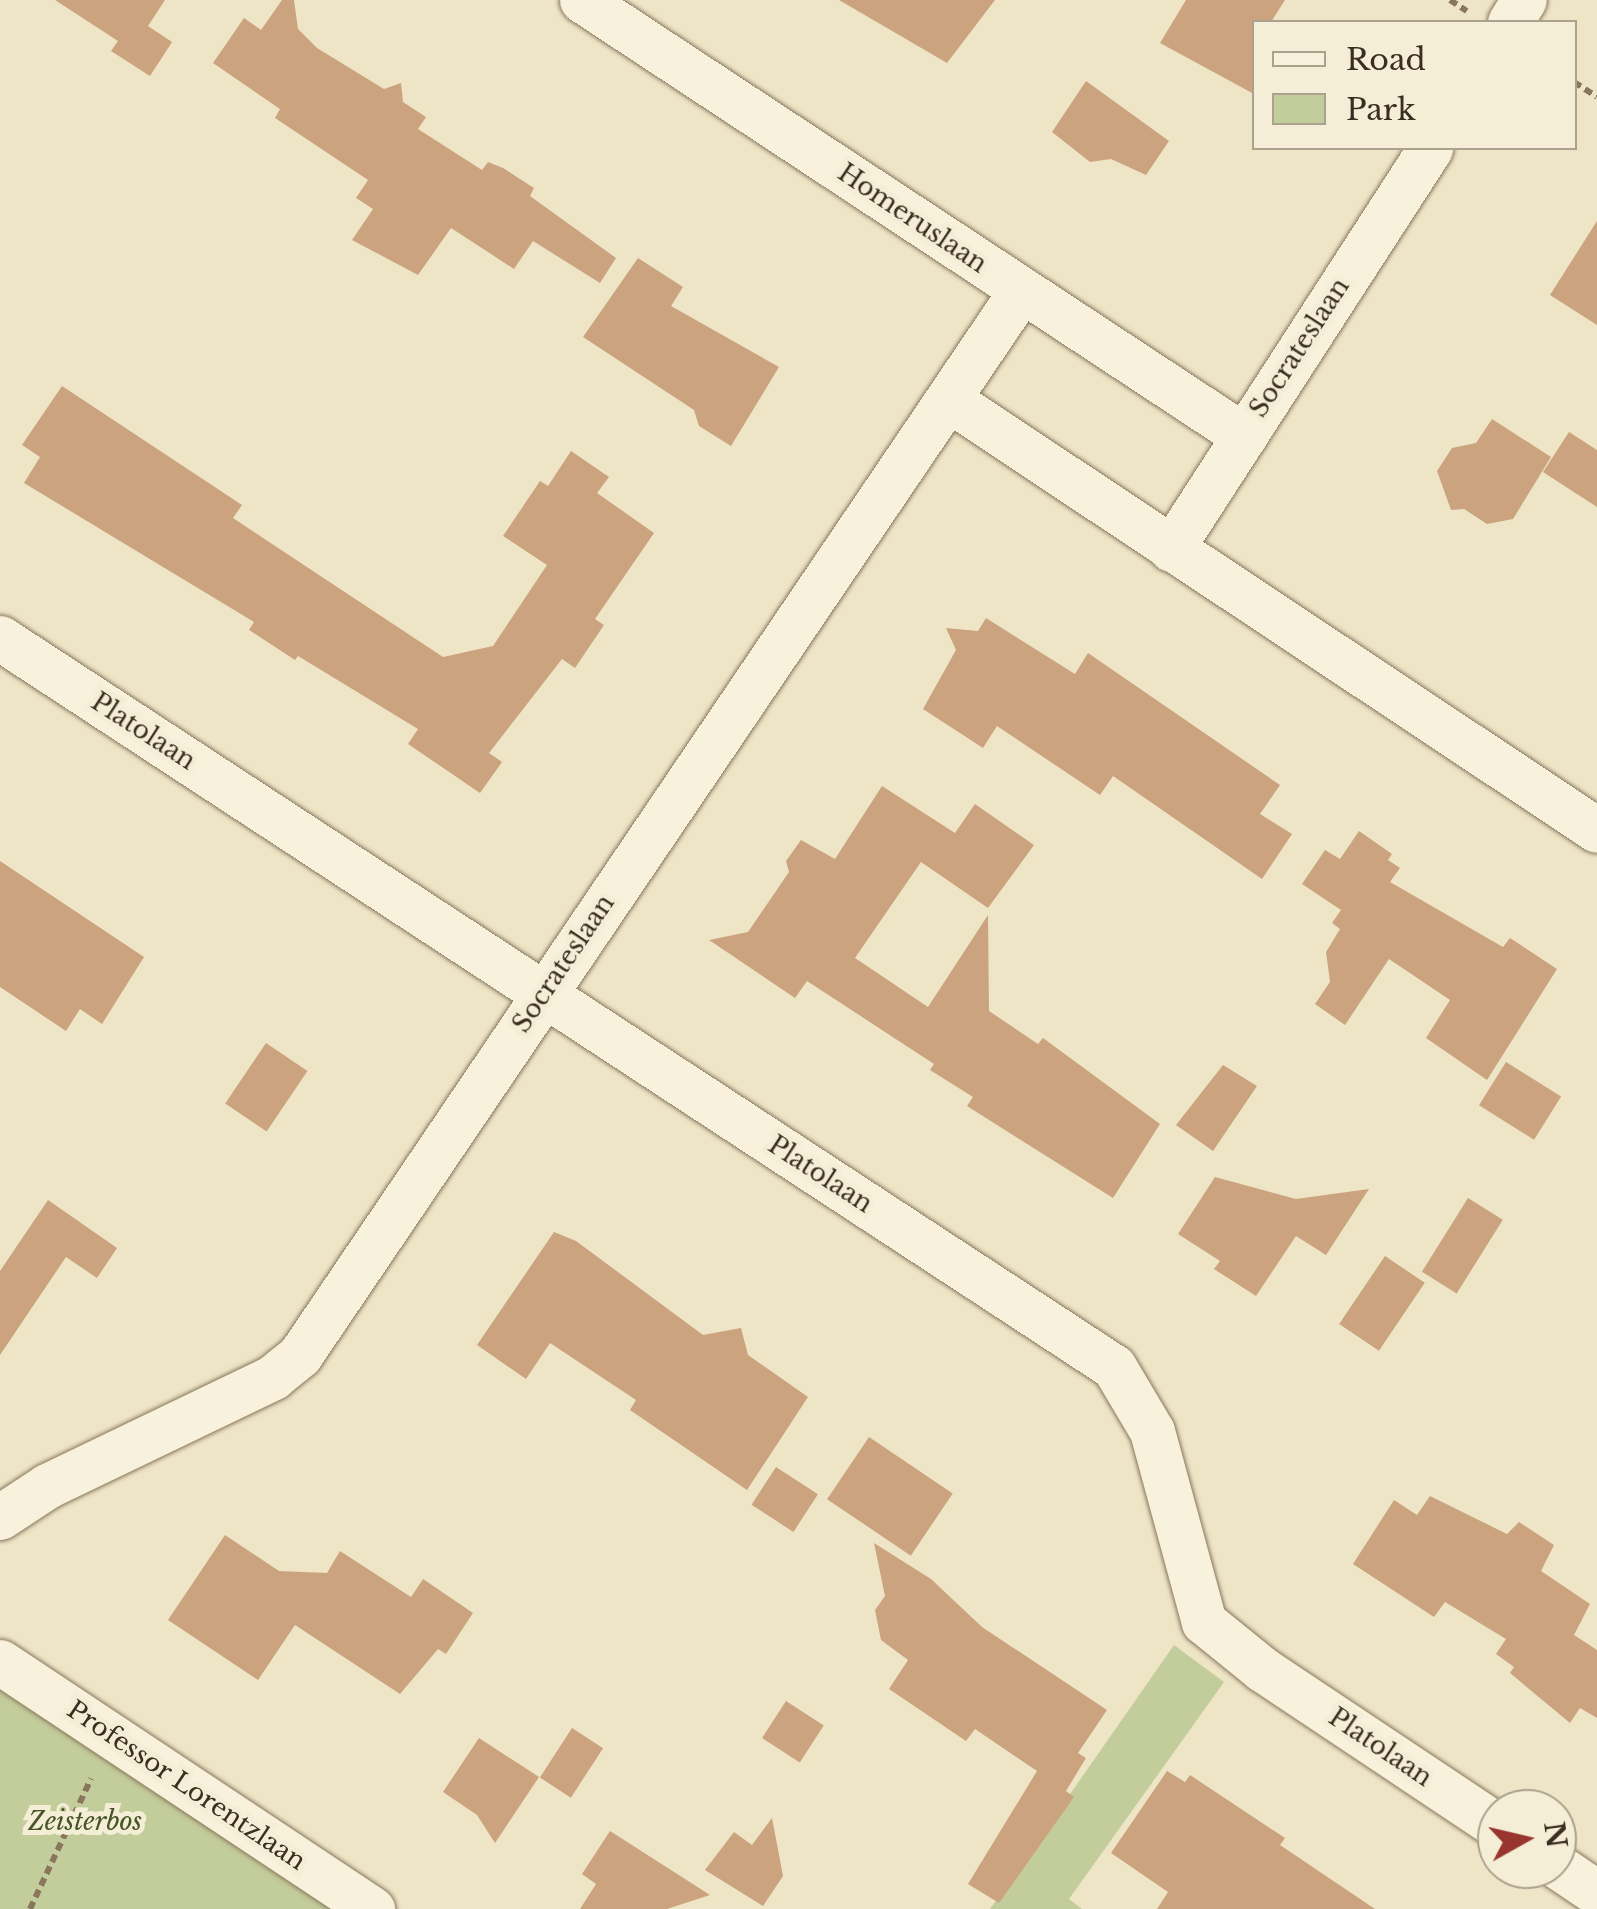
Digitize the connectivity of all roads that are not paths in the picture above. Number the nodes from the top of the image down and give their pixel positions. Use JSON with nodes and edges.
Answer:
{"nodes":[{"id":1,"x":582,"y":0,"type":"edge"},
{"id":2,"x":1429,"y":150,"type":"edge"},
{"id":3,"x":1021,"y":291,"type":"junction"},
{"id":4,"x":951,"y":401,"type":"junction"},
{"id":5,"x":1244,"y":436,"type":"junction"},
{"id":6,"x":1172,"y":549,"type":"junction"},
{"id":7,"x":0,"y":638,"type":"edge"},
{"id":8,"x":1597,"y":830,"type":"edge"},
{"id":9,"x":543,"y":994,"type":"junction"},
{"id":10,"x":0,"y":1517,"type":"edge"},
{"id":11,"x":0,"y":1662,"type":"edge"},
{"id":12,"x":1477,"y":1813,"type":"edge"},
{"id":13,"x":372,"y":1909,"type":"edge"}],
"edges":[{"from":1,"to":3,"type":"street","name":"Homeruslaan"},
{"from":2,"to":5,"type":"street","name":"Socrateslaan"},
{"from":3,"to":4,"type":"street","name":"Socrateslaan"},
{"from":3,"to":5,"type":"street","name":"Homeruslaan"},
{"from":4,"to":6,"type":"street"},
{"from":4,"to":9,"type":"street","name":"Socrateslaan"},
{"from":5,"to":6,"type":"street","name":"Socrateslaan"},
{"from":6,"to":8,"type":"street"},
{"from":7,"to":9,"type":"street","name":"Platolaan"},
{"from":9,"to":10,"type":"street","name":"Socrateslaan"},
{"from":9,"to":12,"type":"street","name":"Platolaan"},
{"from":11,"to":13,"type":"street","name":"Professor Lorentzlaan"}]}
